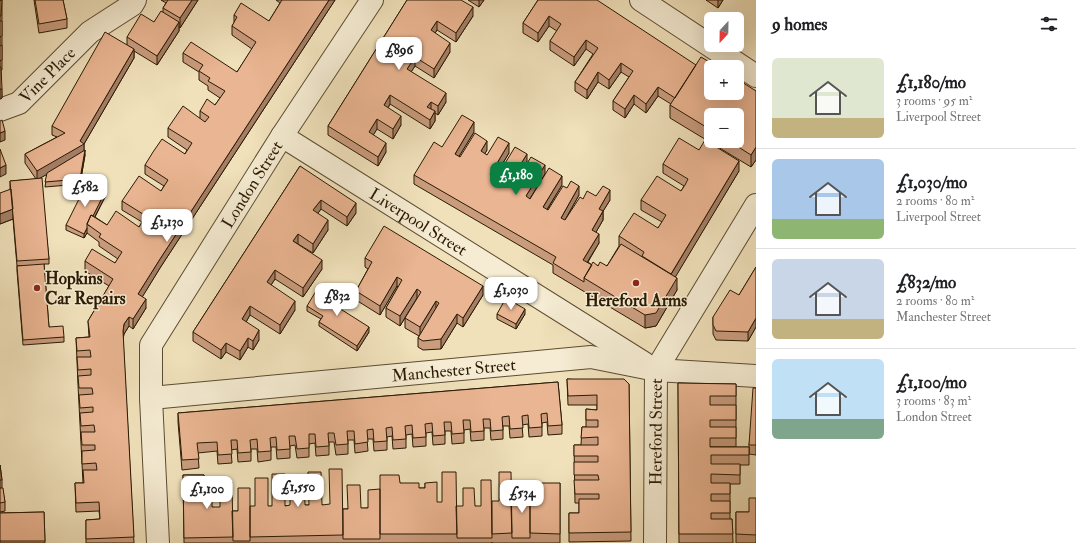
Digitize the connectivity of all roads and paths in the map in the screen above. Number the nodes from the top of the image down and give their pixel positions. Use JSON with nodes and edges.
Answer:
{"nodes":[{"id":1,"x":135,"y":0,"type":"edge"},
{"id":2,"x":372,"y":0,"type":"edge"},
{"id":3,"x":641,"y":0,"type":"edge"},
{"id":4,"x":756,"y":76,"type":"edge"},
{"id":5,"x":0,"y":110,"type":"edge"},
{"id":6,"x":282,"y":136,"type":"junction"},
{"id":7,"x":756,"y":205,"type":"edge"},
{"id":8,"x":656,"y":370,"type":"junction"},
{"id":9,"x":756,"y":376,"type":"edge"},
{"id":10,"x":151,"y":398,"type":"junction"},
{"id":11,"x":158,"y":543,"type":"edge"},
{"id":12,"x":655,"y":543,"type":"edge"}],
"edges":[{"from":1,"to":5,"type":"street","name":"Vine Place"},
{"from":2,"to":6,"type":"street","name":"London Street"},
{"from":3,"to":4,"type":"street"},
{"from":6,"to":8,"type":"street","name":"Liverpool Street"},
{"from":6,"to":10,"type":"street","name":"London Street"},
{"from":7,"to":8,"type":"street","name":"Hereford Street"},
{"from":8,"to":9,"type":"street","name":"Manchester Street"},
{"from":8,"to":10,"type":"street","name":"Manchester Street"},
{"from":8,"to":12,"type":"street","name":"Hereford Street"},
{"from":10,"to":11,"type":"street","name":"London Street"}]}
